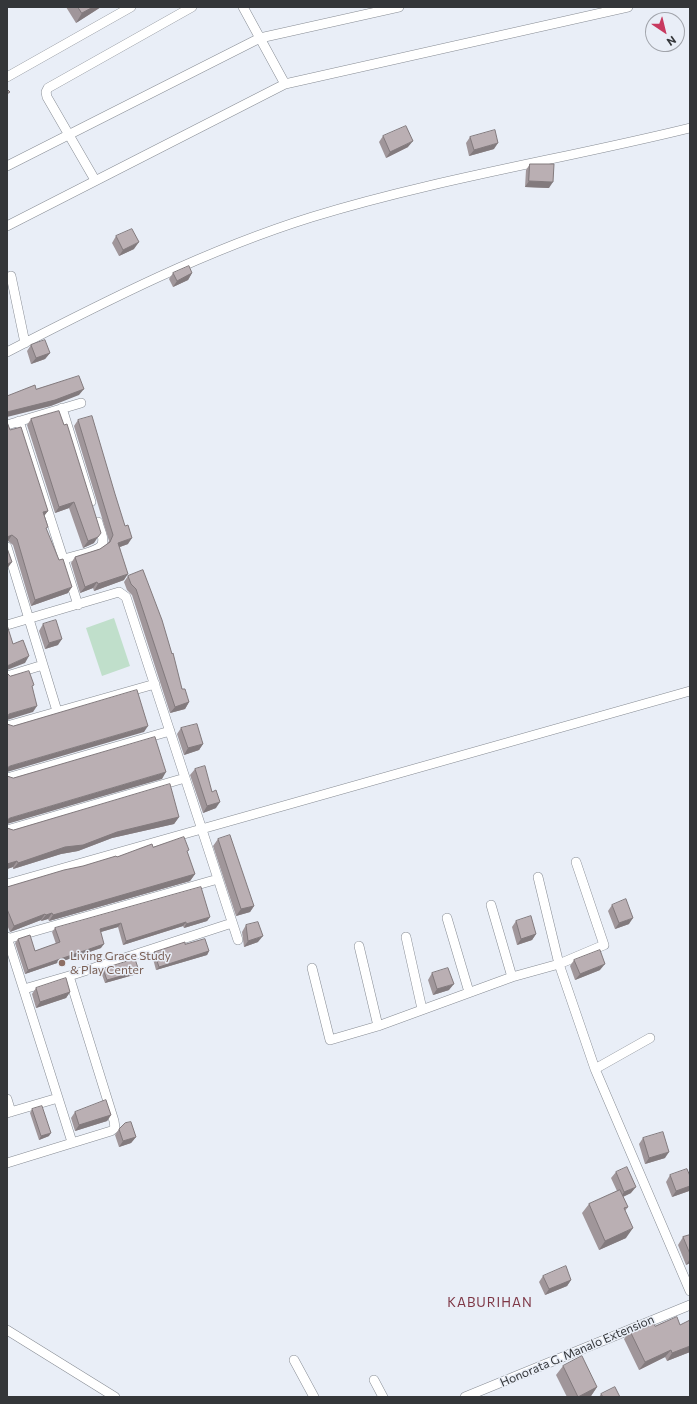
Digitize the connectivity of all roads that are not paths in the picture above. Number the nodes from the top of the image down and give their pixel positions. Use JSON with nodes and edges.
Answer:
{"nodes":[{"id":1,"x":131,"y":7,"type":"edge"},
{"id":2,"x":192,"y":7,"type":"edge"},
{"id":3,"x":243,"y":7,"type":"edge"},
{"id":4,"x":399,"y":7,"type":"edge"},
{"id":5,"x":584,"y":7,"type":"edge"},
{"id":6,"x":628,"y":7,"type":"edge"},
{"id":7,"x":586,"y":16,"type":"junction"},
{"id":8,"x":260,"y":38,"type":"junction"},
{"id":9,"x":7,"y":77,"type":"edge"},
{"id":10,"x":285,"y":84,"type":"junction"},
{"id":11,"x":690,"y":128,"type":"edge"},
{"id":12,"x":68,"y":134,"type":"junction"},
{"id":13,"x":7,"y":166,"type":"edge"},
{"id":14,"x":95,"y":180,"type":"junction"},
{"id":15,"x":7,"y":226,"type":"edge"},
{"id":16,"x":10,"y":276,"type":"dead end"},
{"id":17,"x":25,"y":343,"type":"junction"},
{"id":18,"x":7,"y":352,"type":"edge"},
{"id":19,"x":81,"y":403,"type":"dead end"},
{"id":20,"x":62,"y":408,"type":"junction"},
{"id":21,"x":19,"y":421,"type":"junction"},
{"id":22,"x":7,"y":425,"type":"edge"},
{"id":23,"x":7,"y":547,"type":"edge"},
{"id":24,"x":64,"y":559,"type":"junction"},
{"id":25,"x":11,"y":575,"type":"edge"},
{"id":26,"x":78,"y":605,"type":"junction"},
{"id":27,"x":29,"y":619,"type":"junction"},
{"id":28,"x":7,"y":625,"type":"edge"},
{"id":29,"x":43,"y":665,"type":"junction"},
{"id":30,"x":7,"y":676,"type":"edge"},
{"id":31,"x":155,"y":684,"type":"junction"},
{"id":32,"x":690,"y":691,"type":"edge"},
{"id":33,"x":57,"y":712,"type":"junction"},
{"id":34,"x":7,"y":726,"type":"edge"},
{"id":35,"x":170,"y":731,"type":"junction"},
{"id":36,"x":7,"y":778,"type":"edge"},
{"id":37,"x":185,"y":778,"type":"junction"},
{"id":38,"x":201,"y":828,"type":"junction"},
{"id":39,"x":7,"y":830,"type":"edge"},
{"id":40,"x":576,"y":862,"type":"dead end"},
{"id":41,"x":538,"y":877,"type":"dead end"},
{"id":42,"x":218,"y":879,"type":"junction"},
{"id":43,"x":7,"y":884,"type":"edge"},
{"id":44,"x":491,"y":905,"type":"dead end"},
{"id":45,"x":447,"y":918,"type":"dead end"},
{"id":46,"x":232,"y":923,"type":"junction"},
{"id":47,"x":406,"y":937,"type":"dead end"},
{"id":48,"x":7,"y":938,"type":"edge"},
{"id":49,"x":238,"y":940,"type":"dead end"},
{"id":50,"x":359,"y":946,"type":"dead end"},
{"id":51,"x":559,"y":964,"type":"junction"},
{"id":52,"x":312,"y":968,"type":"dead end"},
{"id":53,"x":69,"y":976,"type":"junction"},
{"id":54,"x":512,"y":977,"type":"junction"},
{"id":55,"x":24,"y":989,"type":"junction"},
{"id":56,"x":469,"y":992,"type":"junction"},
{"id":57,"x":422,"y":1009,"type":"junction"},
{"id":58,"x":378,"y":1026,"type":"junction"},
{"id":59,"x":650,"y":1038,"type":"dead end"},
{"id":60,"x":595,"y":1069,"type":"junction"},
{"id":61,"x":58,"y":1098,"type":"junction"},
{"id":62,"x":7,"y":1099,"type":"edge"},
{"id":63,"x":9,"y":1112,"type":"edge"},
{"id":64,"x":72,"y":1142,"type":"junction"},
{"id":65,"x":7,"y":1163,"type":"edge"},
{"id":66,"x":690,"y":1292,"type":"edge"},
{"id":67,"x":690,"y":1305,"type":"edge"},
{"id":68,"x":7,"y":1330,"type":"edge"},
{"id":69,"x":294,"y":1360,"type":"dead end"},
{"id":70,"x":374,"y":1380,"type":"dead end"},
{"id":71,"x":115,"y":1397,"type":"edge"},
{"id":72,"x":314,"y":1397,"type":"edge"},
{"id":73,"x":383,"y":1397,"type":"edge"},
{"id":74,"x":465,"y":1397,"type":"edge"}],
"edges":[{"from":1,"to":9,"type":"street"},
{"from":2,"to":12,"type":"street"},
{"from":3,"to":8,"type":"street"},
{"from":4,"to":8,"type":"street"},
{"from":5,"to":7,"type":"street"},
{"from":6,"to":7,"type":"street"},
{"from":7,"to":10,"type":"street"},
{"from":8,"to":10,"type":"street"},
{"from":8,"to":12,"type":"street"},
{"from":10,"to":14,"type":"street"},
{"from":11,"to":17,"type":"street"},
{"from":12,"to":13,"type":"street"},
{"from":12,"to":14,"type":"street"},
{"from":14,"to":15,"type":"street"},
{"from":16,"to":17,"type":"street"},
{"from":17,"to":18,"type":"street"},
{"from":19,"to":20,"type":"street"},
{"from":20,"to":21,"type":"street"},
{"from":20,"to":24,"type":"street"},
{"from":21,"to":22,"type":"street"},
{"from":21,"to":24,"type":"street"},
{"from":23,"to":25,"type":"street"},
{"from":24,"to":26,"type":"street"},
{"from":25,"to":27,"type":"street"},
{"from":26,"to":27,"type":"street"},
{"from":26,"to":31,"type":"street"},
{"from":27,"to":28,"type":"street"},
{"from":27,"to":29,"type":"street"},
{"from":29,"to":30,"type":"street"},
{"from":29,"to":33,"type":"street"},
{"from":31,"to":33,"type":"street"},
{"from":31,"to":35,"type":"street"},
{"from":32,"to":38,"type":"street"},
{"from":33,"to":34,"type":"street"},
{"from":35,"to":36,"type":"street"},
{"from":35,"to":37,"type":"street"},
{"from":37,"to":38,"type":"street"},
{"from":37,"to":39,"type":"street"},
{"from":38,"to":42,"type":"street"},
{"from":38,"to":43,"type":"street"},
{"from":40,"to":51,"type":"street"},
{"from":41,"to":51,"type":"street"},
{"from":42,"to":46,"type":"street"},
{"from":42,"to":48,"type":"street"},
{"from":44,"to":54,"type":"street"},
{"from":45,"to":56,"type":"street"},
{"from":46,"to":49,"type":"street"},
{"from":46,"to":53,"type":"street"},
{"from":47,"to":57,"type":"street"},
{"from":48,"to":55,"type":"street"},
{"from":50,"to":58,"type":"street"},
{"from":51,"to":54,"type":"street"},
{"from":51,"to":60,"type":"street"},
{"from":52,"to":58,"type":"street"},
{"from":53,"to":55,"type":"street"},
{"from":53,"to":64,"type":"street"},
{"from":54,"to":56,"type":"street"},
{"from":55,"to":61,"type":"street"},
{"from":56,"to":57,"type":"street"},
{"from":57,"to":58,"type":"street"},
{"from":59,"to":60,"type":"street"},
{"from":60,"to":66,"type":"street"},
{"from":61,"to":63,"type":"street"},
{"from":61,"to":64,"type":"street"},
{"from":62,"to":63,"type":"street"},
{"from":64,"to":65,"type":"street"},
{"from":67,"to":74,"type":"street","name":"Honorata G. Manalo Extension"},
{"from":68,"to":71,"type":"street"},
{"from":69,"to":72,"type":"street"},
{"from":70,"to":73,"type":"street"}]}
